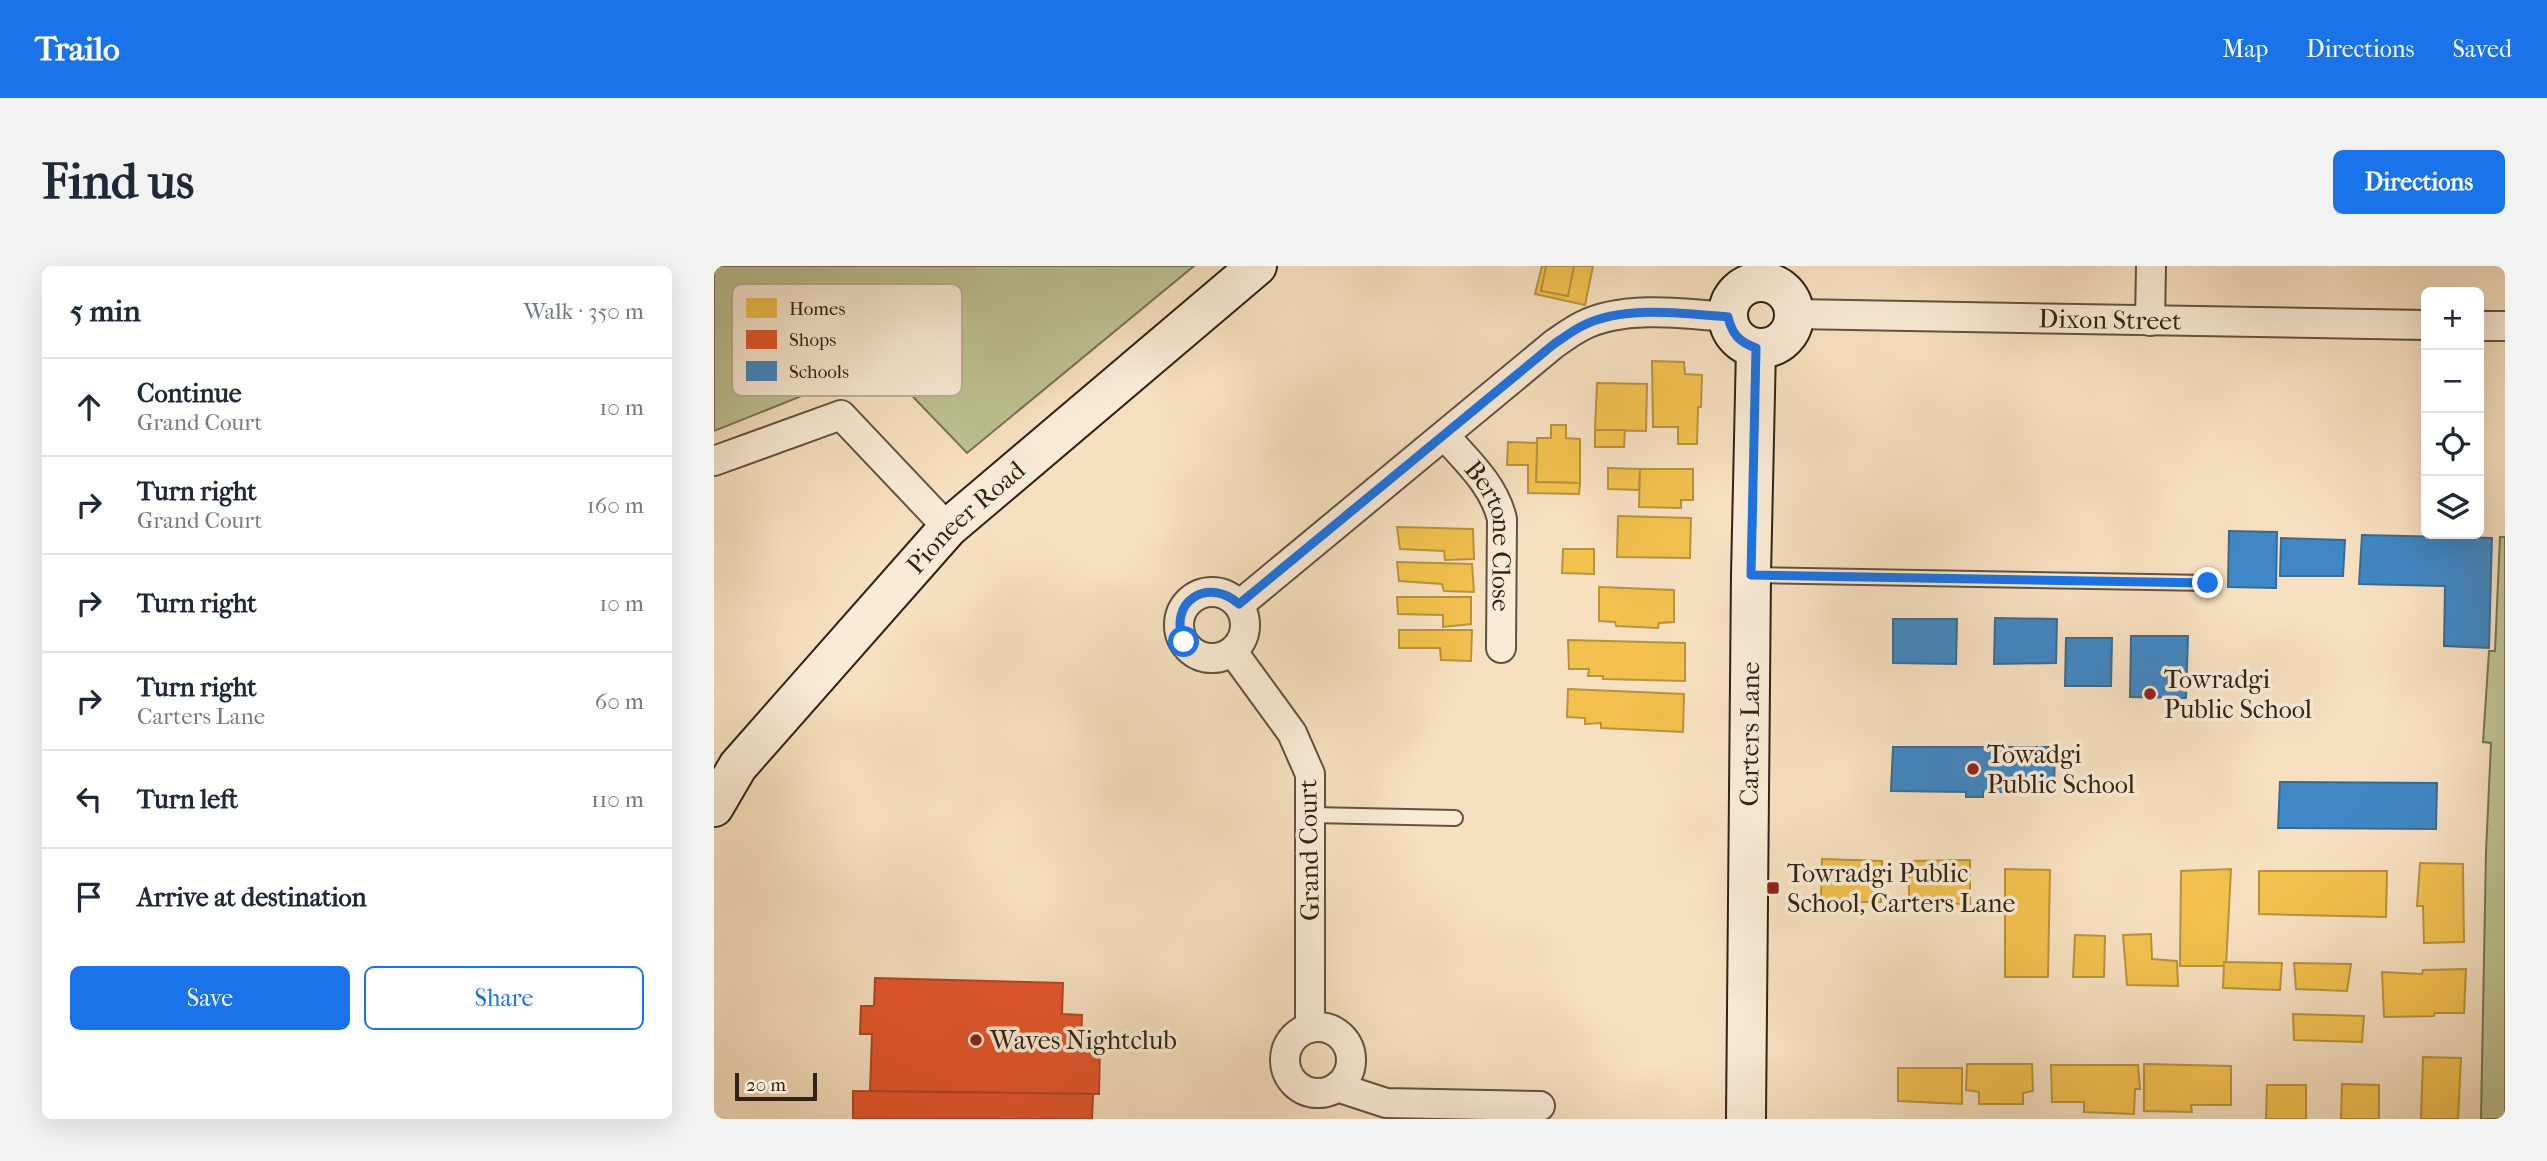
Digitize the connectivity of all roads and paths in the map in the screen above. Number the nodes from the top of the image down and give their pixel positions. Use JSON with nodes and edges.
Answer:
{"nodes":[{"id":1,"x":1257,"y":266,"type":"edge"},
{"id":2,"x":2151,"y":266,"type":"edge"},
{"id":3,"x":1760,"y":274,"type":"edge"},
{"id":4,"x":1795,"y":314,"type":"junction"},
{"id":5,"x":1728,"y":317,"type":"junction"},
{"id":6,"x":2150,"y":321,"type":"junction"},
{"id":7,"x":2421,"y":325,"type":"edge"},
{"id":8,"x":2484,"y":326,"type":"edge"},
{"id":9,"x":2505,"y":326,"type":"edge"},
{"id":10,"x":1756,"y":348,"type":"junction"},
{"id":11,"x":1445,"y":436,"type":"junction"},
{"id":12,"x":714,"y":461,"type":"edge"},
{"id":13,"x":948,"y":528,"type":"junction"},
{"id":14,"x":1751,"y":575,"type":"junction"},
{"id":15,"x":2208,"y":583,"type":"dead end"},
{"id":16,"x":1239,"y":604,"type":"junction"},
{"id":17,"x":1502,"y":648,"type":"dead end"},
{"id":18,"x":1233,"y":652,"type":"junction"},
{"id":19,"x":714,"y":807,"type":"edge"},
{"id":20,"x":1311,"y":815,"type":"junction"},
{"id":21,"x":1455,"y":818,"type":"dead end"},
{"id":22,"x":1310,"y":1028,"type":"junction"},
{"id":23,"x":1337,"y":1087,"type":"junction"},
{"id":24,"x":1540,"y":1106,"type":"dead end"},
{"id":25,"x":1746,"y":1119,"type":"edge"}],
"edges":[{"from":1,"to":13,"type":"main road","name":"Pioneer Road"},
{"from":2,"to":6,"type":"street"},
{"from":3,"to":4,"type":"main road"},
{"from":3,"to":5,"type":"main road"},
{"from":4,"to":6,"type":"street","name":"Dixon Street"},
{"from":4,"to":10,"type":"main road"},
{"from":5,"to":10,"type":"main road"},
{"from":5,"to":11,"type":"street"},
{"from":6,"to":7,"type":"street","name":"Dixon Street"},
{"from":8,"to":9,"type":"street"},
{"from":10,"to":14,"type":"main road","name":"Carters Lane"},
{"from":11,"to":16,"type":"street"},
{"from":11,"to":17,"type":"street","name":"Bertone Close"},
{"from":12,"to":13,"type":"street"},
{"from":13,"to":19,"type":"main road","name":"Pioneer Road"},
{"from":14,"to":15,"type":"lane"},
{"from":14,"to":25,"type":"main road","name":"Carters Lane"},
{"from":16,"to":18,"type":"street"},
{"from":16,"to":18,"type":"street"},
{"from":18,"to":20,"type":"street","name":"Grand Court"},
{"from":20,"to":21,"type":"lane"},
{"from":20,"to":22,"type":"street","name":"Grand Court"},
{"from":22,"to":23,"type":"street"},
{"from":22,"to":23,"type":"street"},
{"from":23,"to":24,"type":"street"}]}
